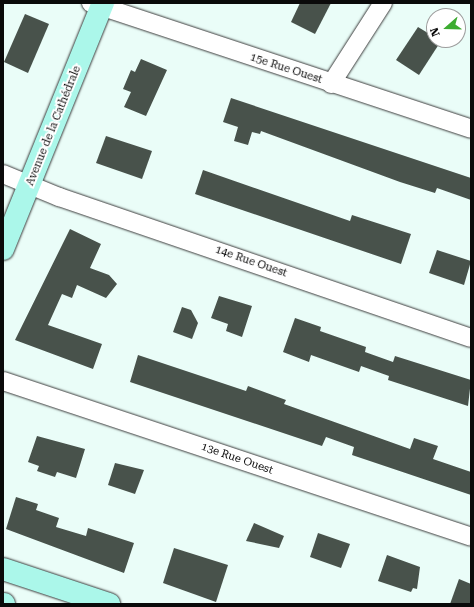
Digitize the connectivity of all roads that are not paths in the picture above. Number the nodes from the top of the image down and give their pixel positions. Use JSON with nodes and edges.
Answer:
{"nodes":[{"id":1,"x":382,"y":3,"type":"edge"},
{"id":2,"x":98,"y":5,"type":"edge"},
{"id":3,"x":331,"y":84,"type":"junction"},
{"id":4,"x":471,"y":129,"type":"edge"},
{"id":5,"x":3,"y":174,"type":"edge"},
{"id":6,"x":31,"y":186,"type":"junction"},
{"id":7,"x":3,"y":249,"type":"edge"},
{"id":8,"x":471,"y":338,"type":"edge"},
{"id":9,"x":3,"y":381,"type":"edge"},
{"id":10,"x":471,"y":537,"type":"edge"},
{"id":11,"x":3,"y":569,"type":"edge"},
{"id":12,"x":109,"y":604,"type":"edge"}],
"edges":[{"from":1,"to":3,"type":"street"},
{"from":2,"to":3,"type":"street","name":"15e Rue Ouest"},
{"from":2,"to":6,"type":"street","name":"Avenue de la Cathédrale"},
{"from":3,"to":4,"type":"street","name":"15e Rue Ouest"},
{"from":5,"to":6,"type":"street","name":"14e Rue Ouest"},
{"from":6,"to":7,"type":"street","name":"Avenue de la Cathédrale"},
{"from":6,"to":8,"type":"street","name":"14e Rue Ouest"},
{"from":9,"to":10,"type":"street","name":"13e Rue Ouest"},
{"from":11,"to":12,"type":"street"}]}
